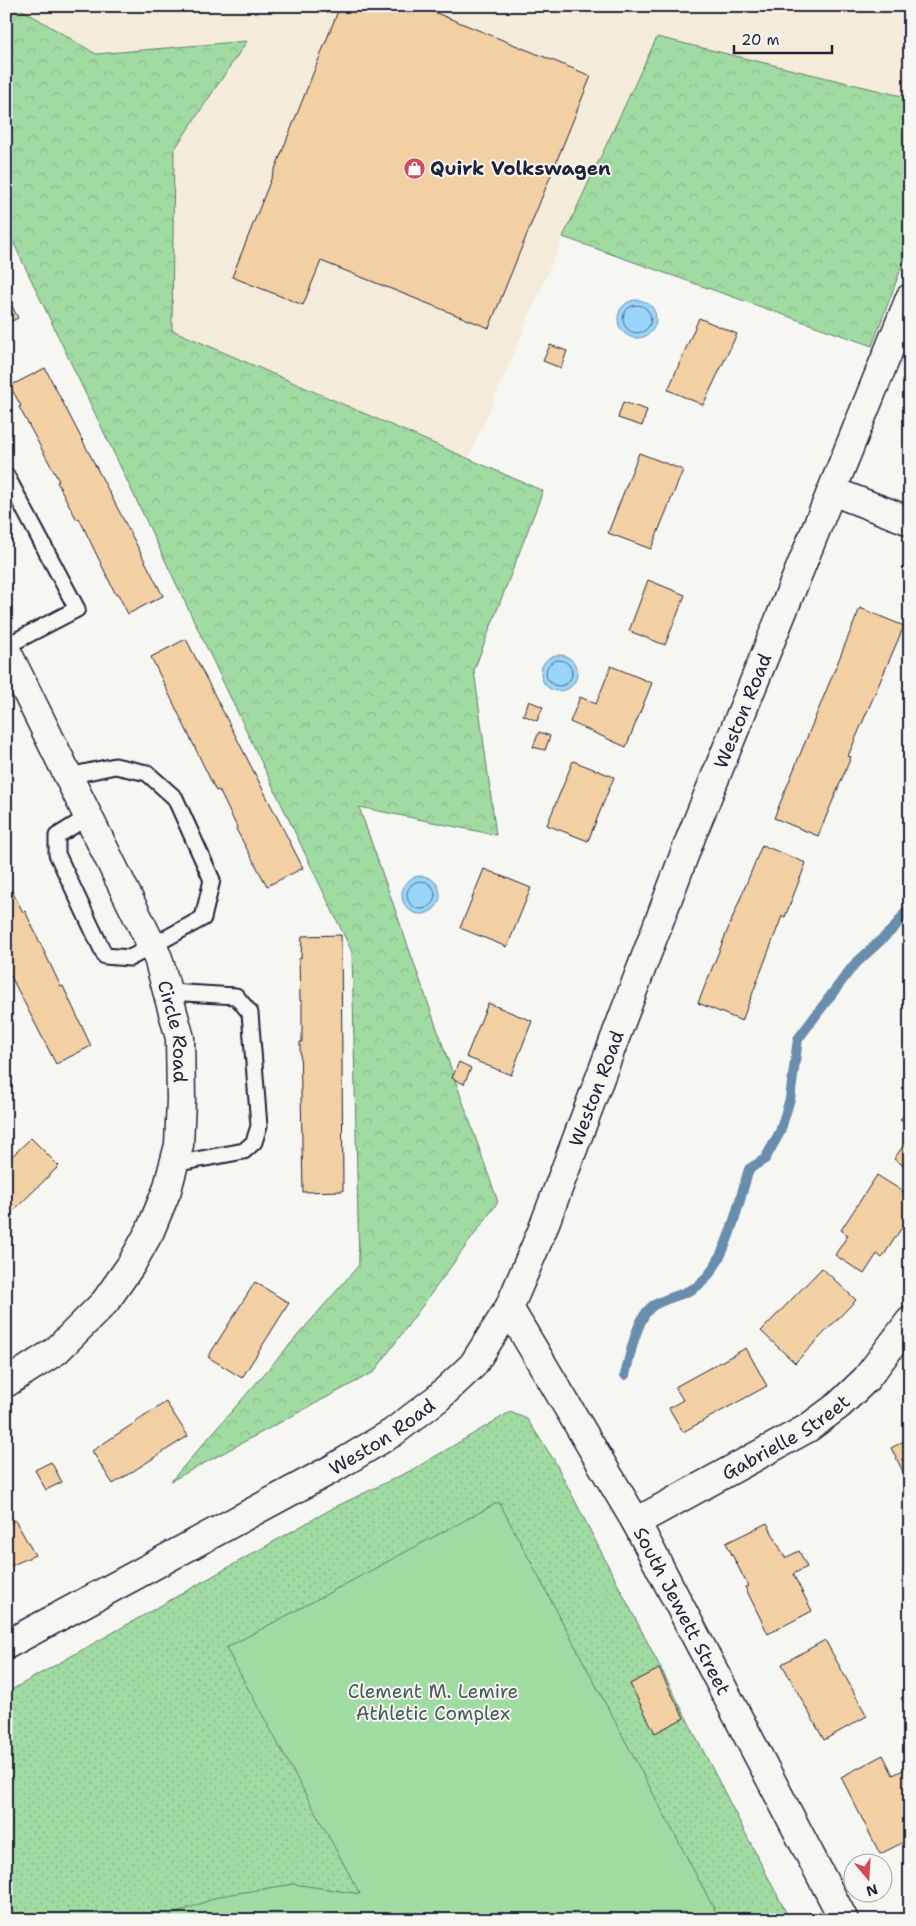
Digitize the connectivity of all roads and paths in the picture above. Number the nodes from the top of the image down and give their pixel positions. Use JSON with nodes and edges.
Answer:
{"nodes":[{"id":1,"x":910,"y":298,"type":"edge"},
{"id":2,"x":6,"y":475,"type":"edge"},
{"id":3,"x":832,"y":491,"type":"junction"},
{"id":4,"x":910,"y":521,"type":"edge"},
{"id":5,"x":6,"y":646,"type":"edge"},
{"id":6,"x":6,"y":650,"type":"edge"},
{"id":7,"x":69,"y":776,"type":"junction"},
{"id":8,"x":89,"y":816,"type":"junction"},
{"id":9,"x":153,"y":947,"type":"junction"},
{"id":10,"x":168,"y":992,"type":"junction"},
{"id":11,"x":174,"y":1164,"type":"junction"},
{"id":12,"x":509,"y":1308,"type":"junction"},
{"id":13,"x":910,"y":1320,"type":"edge"},
{"id":14,"x":6,"y":1383,"type":"edge"},
{"id":15,"x":636,"y":1522,"type":"junction"},
{"id":16,"x":6,"y":1645,"type":"edge"},
{"id":17,"x":844,"y":1920,"type":"edge"}],
"edges":[{"from":1,"to":3,"type":"street","name":"Weston Road"},
{"from":2,"to":5,"type":"lane"},
{"from":3,"to":4,"type":"street"},
{"from":3,"to":12,"type":"street","name":"Weston Road"},
{"from":6,"to":7,"type":"street","name":"Circle Road"},
{"from":7,"to":8,"type":"street","name":"Circle Road"},
{"from":7,"to":9,"type":"lane"},
{"from":8,"to":9,"type":"street","name":"Circle Road"},
{"from":8,"to":9,"type":"lane"},
{"from":9,"to":10,"type":"street","name":"Circle Road"},
{"from":10,"to":11,"type":"street","name":"Circle Road"},
{"from":10,"to":11,"type":"lane"},
{"from":11,"to":14,"type":"street","name":"Circle Road"},
{"from":12,"to":15,"type":"street","name":"South Jewett Street"},
{"from":12,"to":16,"type":"street","name":"Weston Road"},
{"from":13,"to":15,"type":"street","name":"Gabrielle Street"},
{"from":15,"to":17,"type":"street","name":"South Jewett Street"}]}
